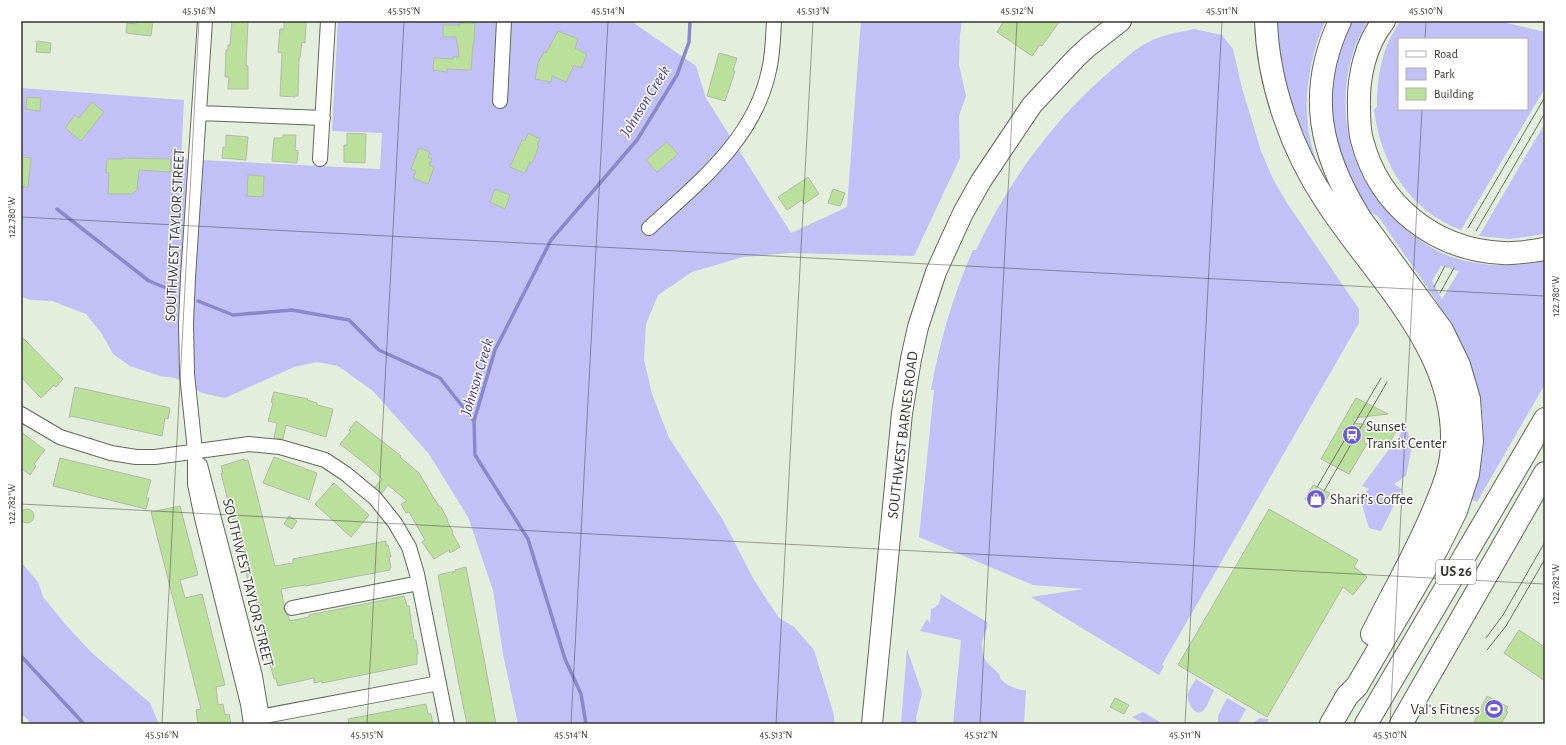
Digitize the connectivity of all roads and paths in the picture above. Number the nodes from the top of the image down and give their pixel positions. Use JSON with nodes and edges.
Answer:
{"nodes":[{"id":1,"x":205,"y":21,"type":"edge"},
{"id":2,"x":328,"y":21,"type":"edge"},
{"id":3,"x":504,"y":21,"type":"edge"},
{"id":4,"x":774,"y":21,"type":"edge"},
{"id":5,"x":1121,"y":21,"type":"edge"},
{"id":6,"x":1266,"y":21,"type":"edge"},
{"id":7,"x":1340,"y":21,"type":"edge"},
{"id":8,"x":1384,"y":21,"type":"edge"},
{"id":9,"x":500,"y":101,"type":"dead end"},
{"id":10,"x":199,"y":113,"type":"junction"},
{"id":11,"x":323,"y":118,"type":"junction"},
{"id":12,"x":320,"y":160,"type":"dead end"},
{"id":13,"x":649,"y":228,"type":"dead end"},
{"id":14,"x":1545,"y":248,"type":"edge"},
{"id":15,"x":21,"y":414,"type":"edge"},
{"id":16,"x":1545,"y":420,"type":"edge"},
{"id":17,"x":195,"y":451,"type":"junction"},
{"id":18,"x":1544,"y":477,"type":"edge"},
{"id":19,"x":419,"y":583,"type":"junction"},
{"id":20,"x":292,"y":608,"type":"dead end"},
{"id":21,"x":439,"y":683,"type":"junction"},
{"id":22,"x":1347,"y":696,"type":"junction"},
{"id":23,"x":257,"y":721,"type":"edge"},
{"id":24,"x":447,"y":724,"type":"edge"},
{"id":25,"x":872,"y":724,"type":"edge"},
{"id":26,"x":1331,"y":724,"type":"edge"},
{"id":27,"x":1366,"y":724,"type":"edge"},
{"id":28,"x":1401,"y":724,"type":"edge"}],
"edges":[{"from":1,"to":10,"type":"street","name":"SOUTHWEST TAYLOR STREET"},
{"from":2,"to":11,"type":"street"},
{"from":3,"to":9,"type":"street"},
{"from":4,"to":13,"type":"street"},
{"from":5,"to":25,"type":"main road","name":"SOUTHWEST BARNES ROAD"},
{"from":6,"to":22,"type":"highway"},
{"from":7,"to":22,"type":"highway"},
{"from":8,"to":14,"type":"highway"},
{"from":10,"to":11,"type":"street"},
{"from":10,"to":17,"type":"street","name":"SOUTHWEST TAYLOR STREET"},
{"from":11,"to":12,"type":"street"},
{"from":15,"to":17,"type":"street"},
{"from":16,"to":27,"type":"highway","number":"US 26"},
{"from":17,"to":19,"type":"street"},
{"from":17,"to":23,"type":"street","name":"SOUTHWEST TAYLOR STREET"},
{"from":18,"to":28,"type":"highway","number":"US 26"},
{"from":19,"to":20,"type":"street"},
{"from":19,"to":21,"type":"street"},
{"from":21,"to":23,"type":"street"},
{"from":21,"to":24,"type":"street"},
{"from":22,"to":26,"type":"highway"}]}
